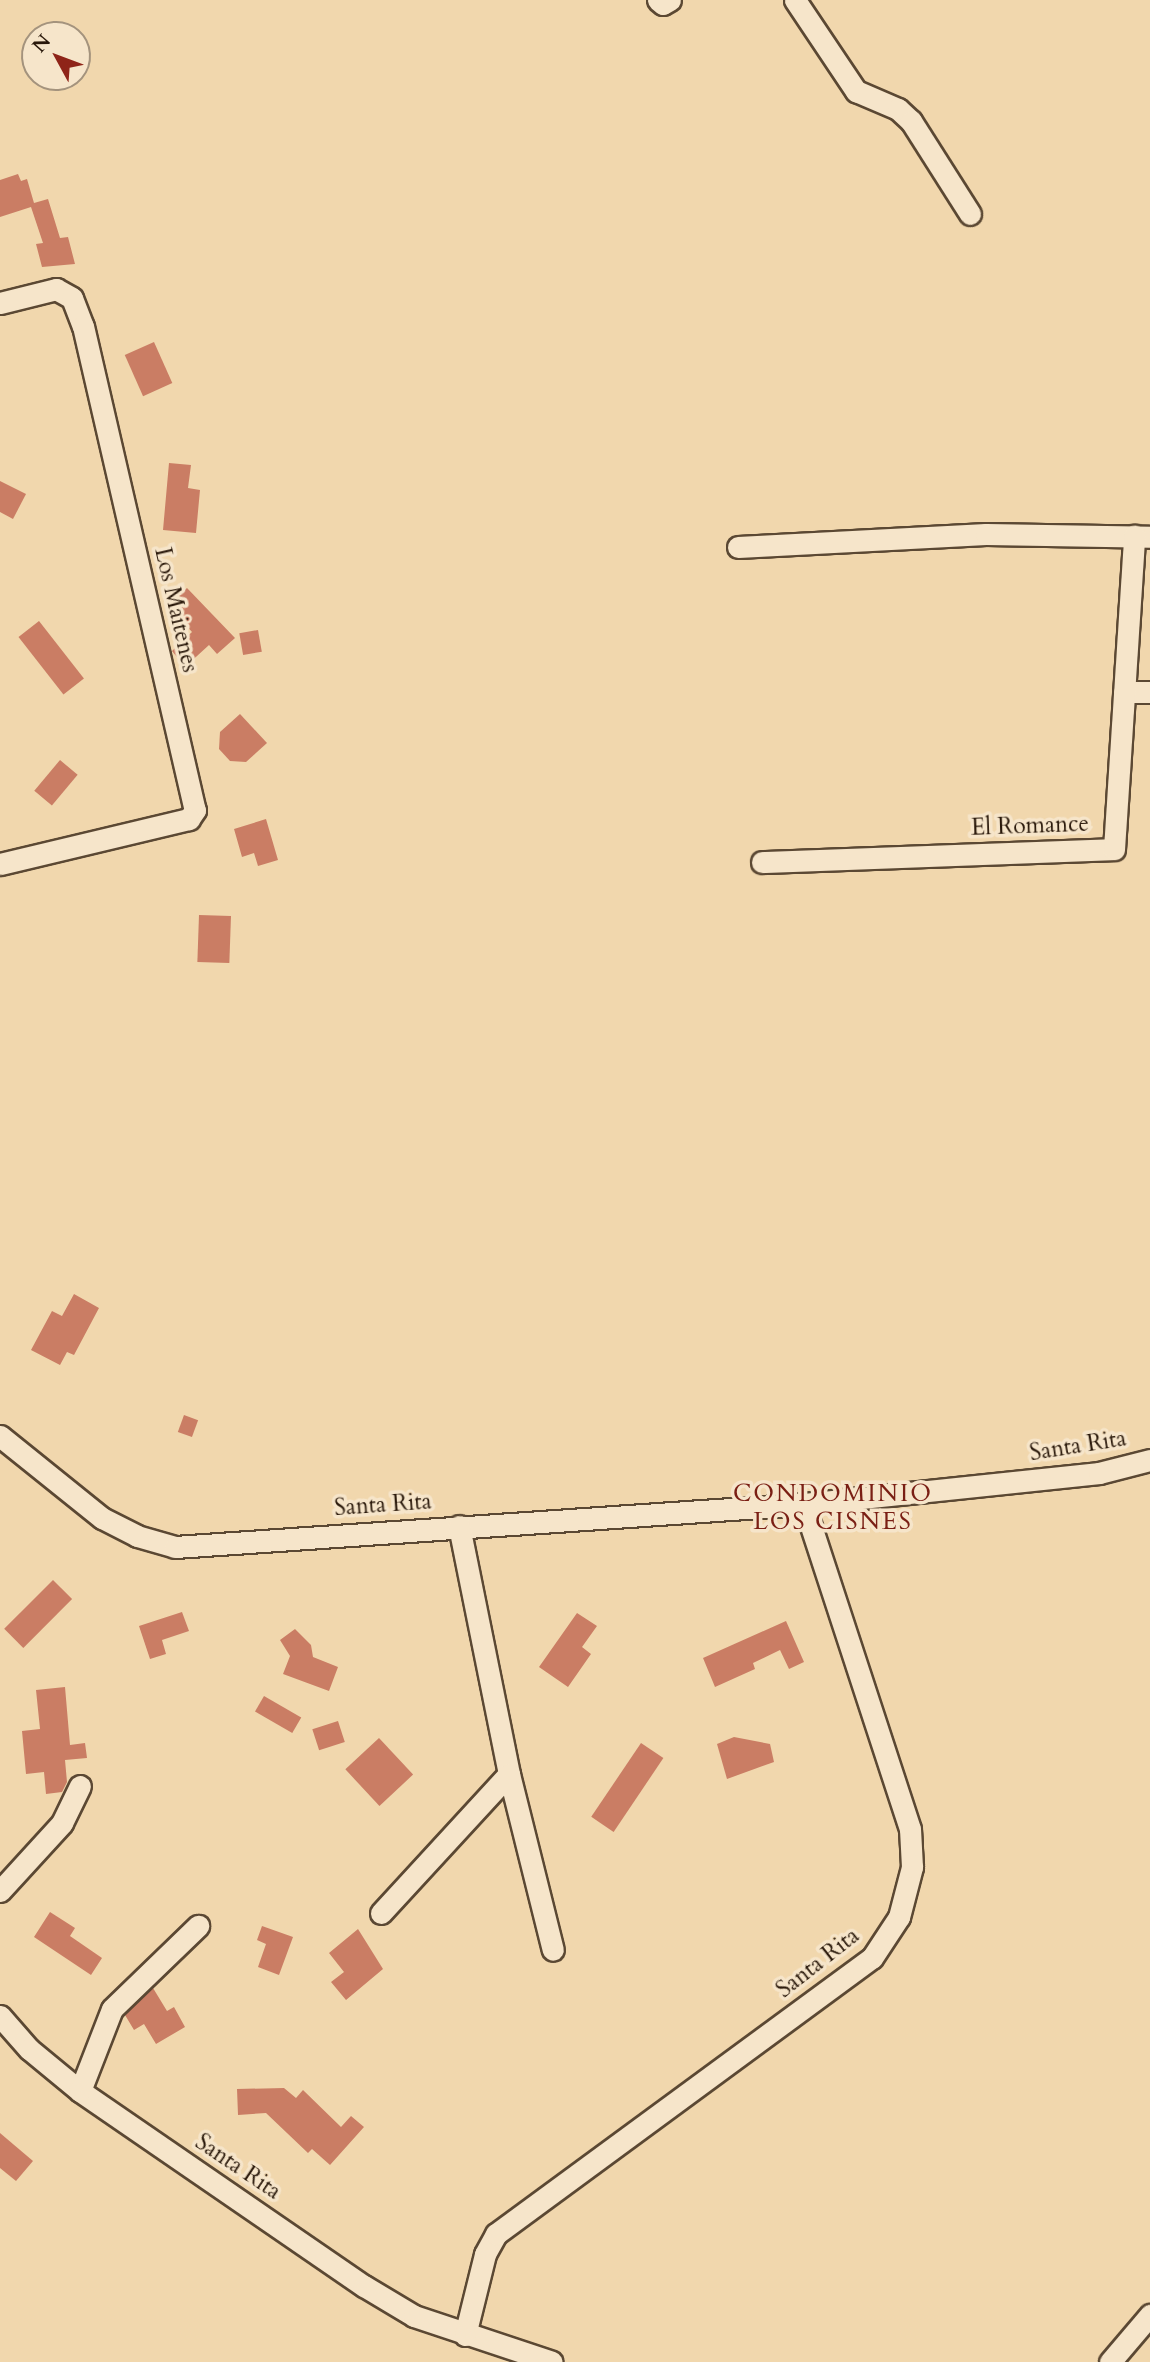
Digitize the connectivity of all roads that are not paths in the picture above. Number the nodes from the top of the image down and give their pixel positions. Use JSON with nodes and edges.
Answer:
{"nodes":[{"id":1,"x":658,"y":0,"type":"edge"},
{"id":2,"x":670,"y":0,"type":"edge"},
{"id":3,"x":795,"y":0,"type":"edge"},
{"id":4,"x":970,"y":214,"type":"dead end"},
{"id":5,"x":0,"y":303,"type":"edge"},
{"id":6,"x":1142,"y":537,"type":"edge"},
{"id":7,"x":738,"y":547,"type":"dead end"},
{"id":8,"x":1124,"y":692,"type":"junction"},
{"id":9,"x":1150,"y":692,"type":"edge"},
{"id":10,"x":762,"y":862,"type":"dead end"},
{"id":11,"x":0,"y":863,"type":"edge"},
{"id":12,"x":0,"y":1436,"type":"edge"},
{"id":13,"x":1150,"y":1460,"type":"edge"},
{"id":14,"x":804,"y":1504,"type":"junction"},
{"id":15,"x":459,"y":1526,"type":"junction"},
{"id":16,"x":509,"y":1774,"type":"junction"},
{"id":17,"x":80,"y":1786,"type":"dead end"},
{"id":18,"x":0,"y":1891,"type":"edge"},
{"id":19,"x":382,"y":1913,"type":"dead end"},
{"id":20,"x":198,"y":1926,"type":"dead end"},
{"id":21,"x":553,"y":1950,"type":"dead end"},
{"id":22,"x":0,"y":2015,"type":"edge"},
{"id":23,"x":79,"y":2091,"type":"junction"},
{"id":24,"x":1150,"y":2315,"type":"edge"},
{"id":25,"x":464,"y":2335,"type":"junction"},
{"id":26,"x":552,"y":2362,"type":"edge"},
{"id":27,"x":1110,"y":2362,"type":"edge"}],
"edges":[{"from":1,"to":2,"type":"street"},
{"from":3,"to":4,"type":"street"},
{"from":5,"to":11,"type":"street","name":"Los Maitenes"},
{"from":6,"to":7,"type":"street","name":"El Romance"},
{"from":6,"to":8,"type":"street","name":"El Romance"},
{"from":8,"to":9,"type":"street"},
{"from":8,"to":10,"type":"street","name":"El Romance"},
{"from":12,"to":15,"type":"street","name":"Santa Rita"},
{"from":13,"to":14,"type":"street","name":"Santa Rita"},
{"from":14,"to":15,"type":"street","name":"Santa Rita"},
{"from":14,"to":25,"type":"street","name":"Santa Rita"},
{"from":15,"to":16,"type":"street"},
{"from":16,"to":19,"type":"street"},
{"from":16,"to":21,"type":"street"},
{"from":17,"to":18,"type":"street"},
{"from":20,"to":23,"type":"street"},
{"from":22,"to":23,"type":"street","name":"Santa Rita"},
{"from":23,"to":25,"type":"street","name":"Santa Rita"},
{"from":24,"to":27,"type":"street"},
{"from":25,"to":26,"type":"street","name":"Santa Rita"}]}
